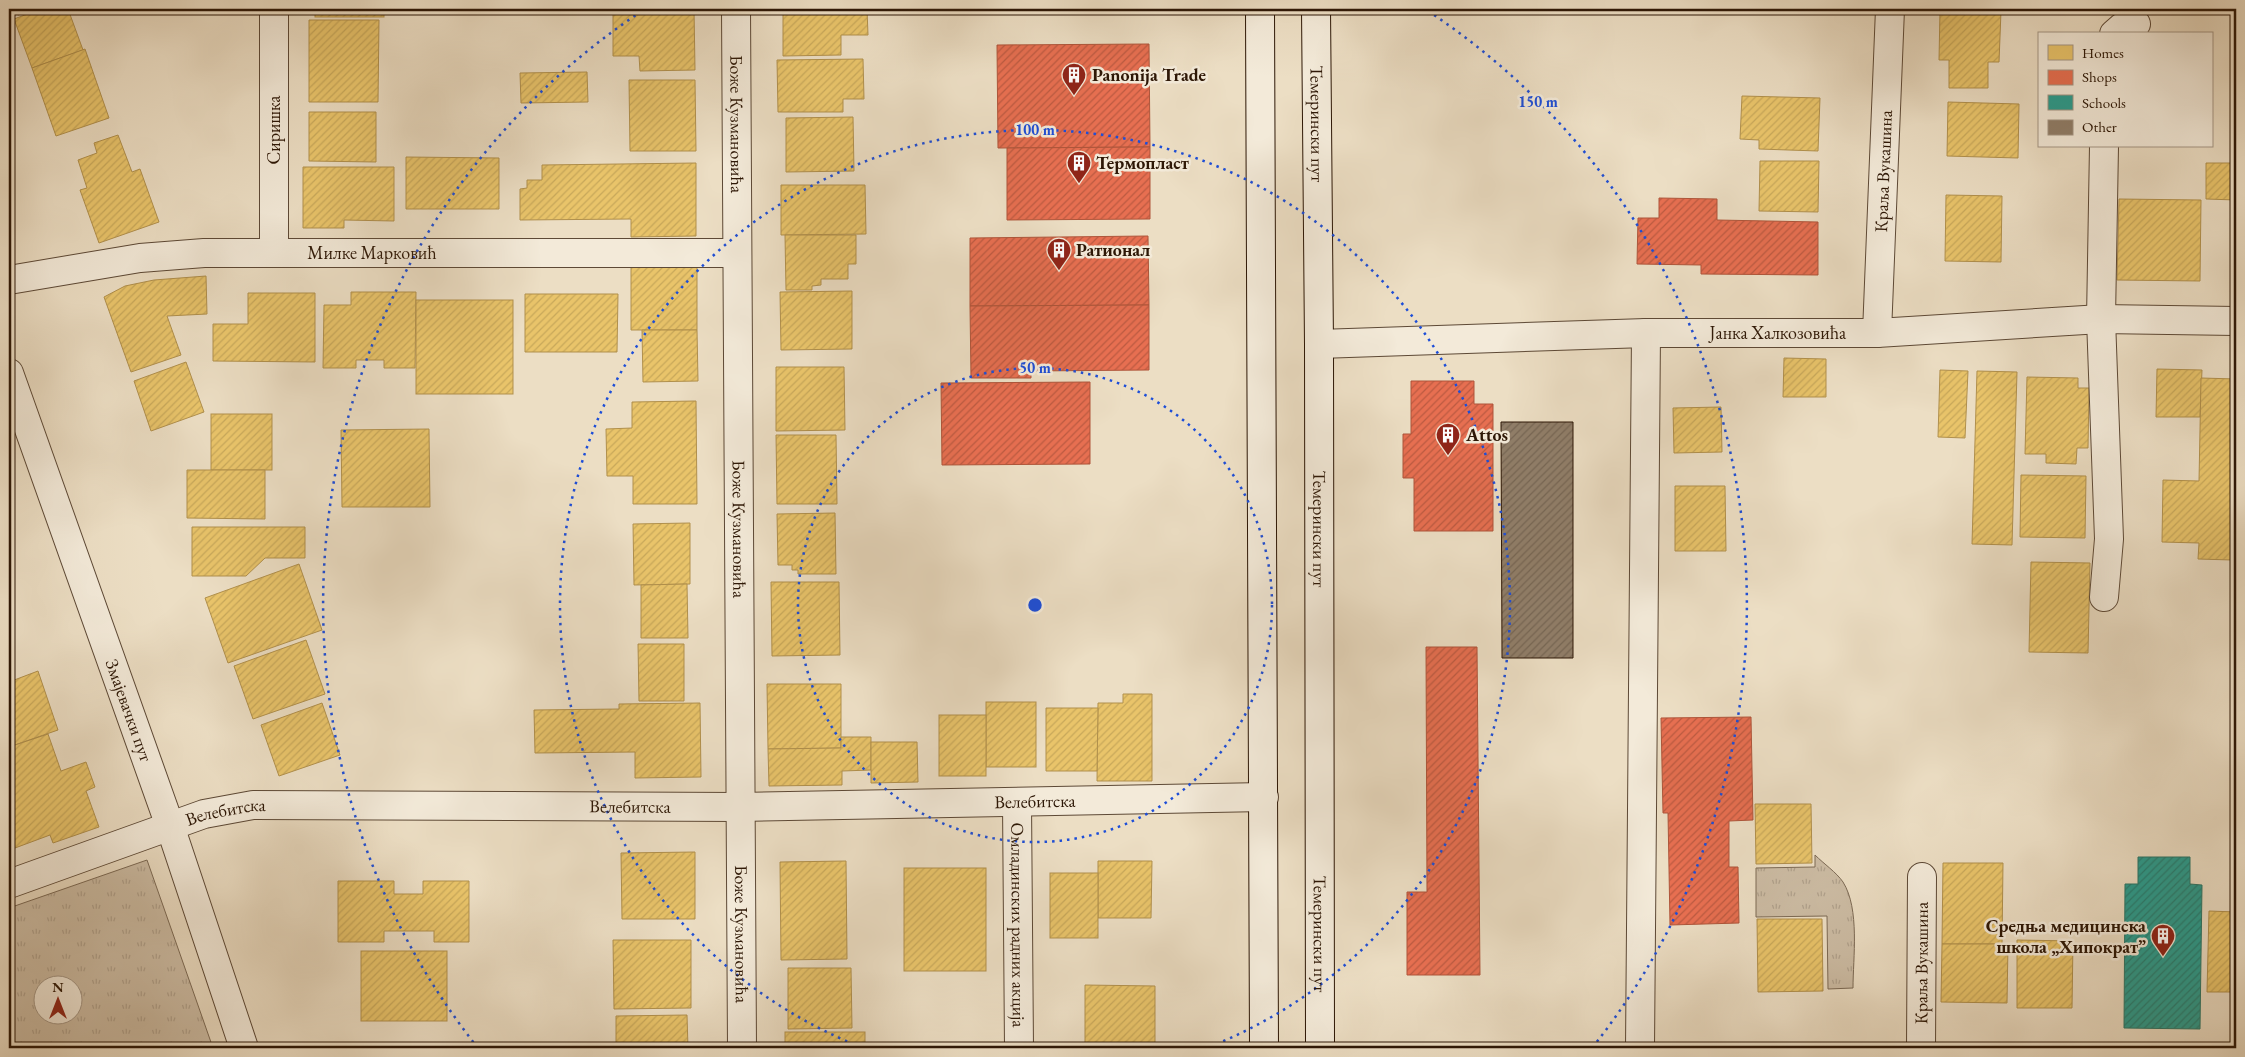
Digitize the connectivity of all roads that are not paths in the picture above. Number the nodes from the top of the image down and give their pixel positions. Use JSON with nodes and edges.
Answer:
{"nodes":[{"id":1,"x":274,"y":9,"type":"edge"},
{"id":2,"x":736,"y":9,"type":"edge"},
{"id":3,"x":1260,"y":9,"type":"edge"},
{"id":4,"x":1316,"y":9,"type":"edge"},
{"id":5,"x":1890,"y":9,"type":"edge"},
{"id":6,"x":2104,"y":148,"type":"edge"},
{"id":7,"x":274,"y":252,"type":"junction"},
{"id":8,"x":737,"y":253,"type":"junction"},
{"id":9,"x":9,"y":280,"type":"edge"},
{"id":10,"x":2101,"y":319,"type":"junction"},
{"id":11,"x":2236,"y":321,"type":"edge"},
{"id":12,"x":1646,"y":333,"type":"junction"},
{"id":13,"x":1877,"y":333,"type":"junction"},
{"id":14,"x":1319,"y":344,"type":"junction"},
{"id":15,"x":9,"y":373,"type":"edge"},
{"id":16,"x":2104,"y":597,"type":"dead end"},
{"id":17,"x":1264,"y":797,"type":"junction"},
{"id":18,"x":1017,"y":803,"type":"junction"},
{"id":19,"x":740,"y":807,"type":"junction"},
{"id":20,"x":170,"y":826,"type":"junction"},
{"id":21,"x":1922,"y":876,"type":"dead end"},
{"id":22,"x":9,"y":884,"type":"edge"},
{"id":23,"x":244,"y":1048,"type":"edge"},
{"id":24,"x":742,"y":1048,"type":"edge"},
{"id":25,"x":1019,"y":1048,"type":"edge"},
{"id":26,"x":1264,"y":1048,"type":"edge"},
{"id":27,"x":1320,"y":1048,"type":"edge"},
{"id":28,"x":1640,"y":1048,"type":"edge"},
{"id":29,"x":1921,"y":1048,"type":"edge"}],
"edges":[{"from":1,"to":7,"type":"street","name":"Сиришка"},
{"from":2,"to":8,"type":"street","name":"Боже Кузмановића"},
{"from":3,"to":17,"type":"street"},
{"from":4,"to":14,"type":"street","name":"Темерински пут"},
{"from":5,"to":13,"type":"street","name":"Краља Вукашина"},
{"from":6,"to":10,"type":"street"},
{"from":7,"to":8,"type":"street","name":"Милке Марковић"},
{"from":7,"to":9,"type":"street","name":"Милке Марковић"},
{"from":8,"to":19,"type":"street","name":"Боже Кузмановића"},
{"from":10,"to":11,"type":"street","name":"Јанка Халкозовића"},
{"from":10,"to":13,"type":"street","name":"Јанка Халкозовића"},
{"from":10,"to":16,"type":"street"},
{"from":12,"to":13,"type":"street","name":"Јанка Халкозовића"},
{"from":12,"to":14,"type":"street","name":"Јанка Халкозовића"},
{"from":12,"to":28,"type":"street"},
{"from":14,"to":27,"type":"street","name":"Темерински пут"},
{"from":15,"to":20,"type":"street","name":"Змајевачки пут"},
{"from":17,"to":18,"type":"street","name":"Велебитска"},
{"from":17,"to":26,"type":"street"},
{"from":18,"to":19,"type":"street","name":"Велебитска"},
{"from":18,"to":25,"type":"street","name":"Омладинских радних акција"},
{"from":19,"to":20,"type":"street","name":"Велебитска"},
{"from":19,"to":24,"type":"street","name":"Боже Кузмановића"},
{"from":20,"to":22,"type":"street","name":"Велебитска"},
{"from":20,"to":23,"type":"street","name":"Змајевачки пут"},
{"from":21,"to":29,"type":"street","name":"Краља Вукашина"}]}
